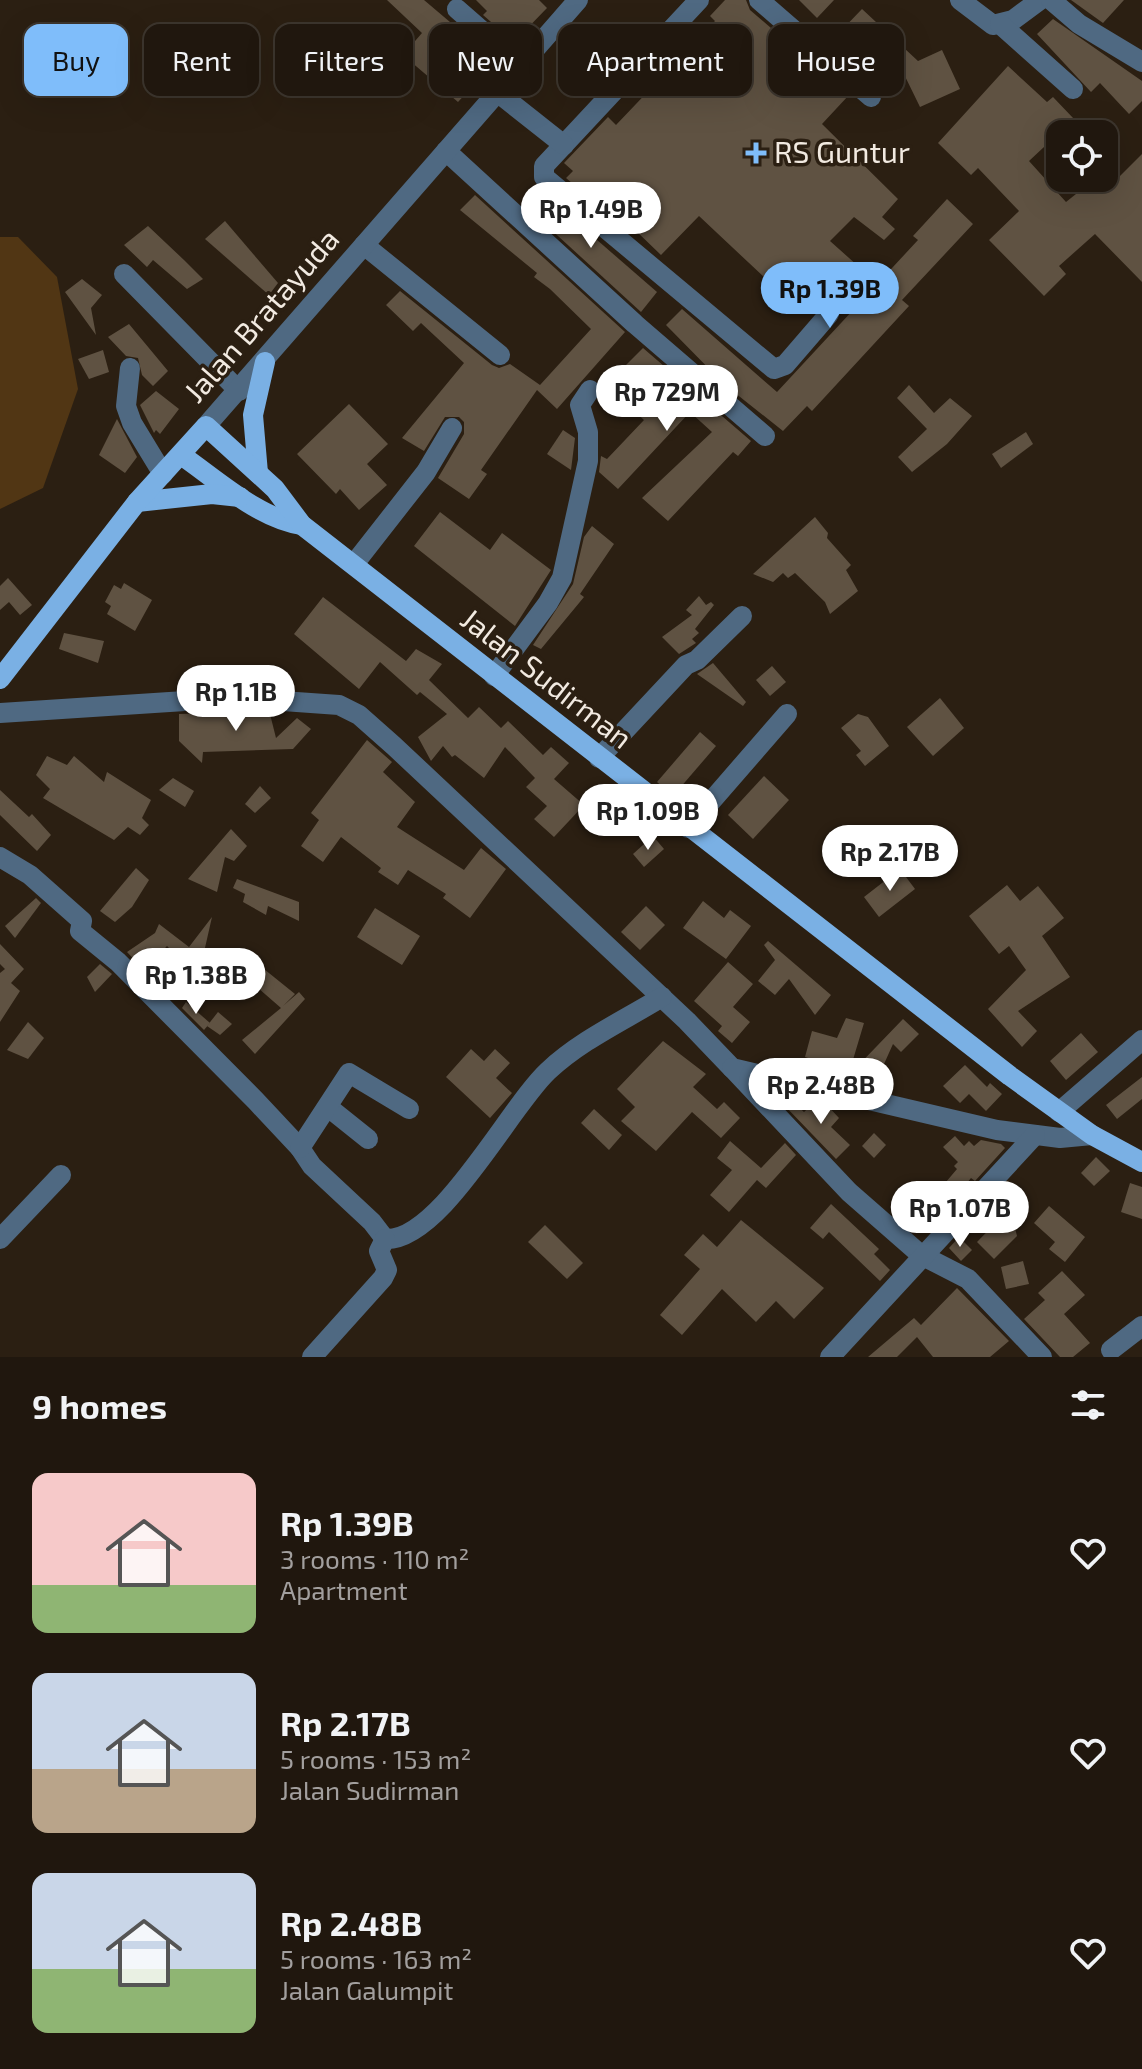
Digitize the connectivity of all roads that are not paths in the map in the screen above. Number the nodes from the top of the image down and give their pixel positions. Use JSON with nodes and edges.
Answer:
{"nodes":[{"id":1,"x":578,"y":0,"type":"edge"},
{"id":2,"x":699,"y":0,"type":"edge"},
{"id":3,"x":759,"y":0,"type":"edge"},
{"id":4,"x":960,"y":0,"type":"edge"},
{"id":5,"x":1040,"y":0,"type":"edge"},
{"id":6,"x":1051,"y":0,"type":"edge"},
{"id":7,"x":457,"y":9,"type":"dead end"},
{"id":8,"x":474,"y":24,"type":"edge"},
{"id":9,"x":1000,"y":24,"type":"junction"},
{"id":10,"x":542,"y":41,"type":"edge"},
{"id":11,"x":1142,"y":62,"type":"edge"},
{"id":12,"x":1073,"y":89,"type":"dead end"},
{"id":13,"x":494,"y":96,"type":"edge"},
{"id":14,"x":502,"y":96,"type":"edge"},
{"id":15,"x":871,"y":97,"type":"dead end"},
{"id":16,"x":564,"y":145,"type":"junction"},
{"id":17,"x":446,"y":151,"type":"junction"},
{"id":18,"x":364,"y":245,"type":"junction"},
{"id":19,"x":124,"y":274,"type":"dead end"},
{"id":20,"x":829,"y":314,"type":"dead end"},
{"id":21,"x":500,"y":355,"type":"dead end"},
{"id":22,"x":265,"y":362,"type":"junction"},
{"id":23,"x":130,"y":368,"type":"dead end"},
{"id":24,"x":590,"y":390,"type":"dead end"},
{"id":25,"x":239,"y":391,"type":"junction"},
{"id":26,"x":206,"y":426,"type":"junction"},
{"id":27,"x":452,"y":428,"type":"dead end"},
{"id":28,"x":765,"y":436,"type":"dead end"},
{"id":29,"x":181,"y":455,"type":"junction"},
{"id":30,"x":258,"y":473,"type":"junction"},
{"id":31,"x":163,"y":474,"type":"junction"},
{"id":32,"x":244,"y":497,"type":"junction"},
{"id":33,"x":137,"y":502,"type":"junction"},
{"id":34,"x":302,"y":525,"type":"junction"},
{"id":35,"x":354,"y":564,"type":"junction"},
{"id":36,"x":742,"y":616,"type":"dead end"},
{"id":37,"x":494,"y":676,"type":"junction"},
{"id":38,"x":0,"y":679,"type":"edge"},
{"id":39,"x":0,"y":713,"type":"edge"},
{"id":40,"x":787,"y":714,"type":"dead end"},
{"id":41,"x":599,"y":758,"type":"junction"},
{"id":42,"x":688,"y":828,"type":"junction"},
{"id":43,"x":0,"y":857,"type":"edge"},
{"id":44,"x":662,"y":997,"type":"junction"},
{"id":45,"x":1142,"y":1040,"type":"edge"},
{"id":46,"x":732,"y":1068,"type":"junction"},
{"id":47,"x":328,"y":1107,"type":"junction"},
{"id":48,"x":409,"y":1109,"type":"dead end"},
{"id":49,"x":1059,"y":1112,"type":"junction"},
{"id":50,"x":1035,"y":1135,"type":"junction"},
{"id":51,"x":1092,"y":1135,"type":"junction"},
{"id":52,"x":368,"y":1139,"type":"dead end"},
{"id":53,"x":300,"y":1148,"type":"junction"},
{"id":54,"x":1142,"y":1162,"type":"edge"},
{"id":55,"x":61,"y":1175,"type":"dead end"},
{"id":56,"x":0,"y":1239,"type":"edge"},
{"id":57,"x":385,"y":1239,"type":"junction"},
{"id":58,"x":921,"y":1255,"type":"junction"},
{"id":59,"x":1142,"y":1326,"type":"edge"},
{"id":60,"x":1111,"y":1350,"type":"dead end"},
{"id":61,"x":833,"y":1356,"type":"edge"},
{"id":62,"x":312,"y":1357,"type":"edge"},
{"id":63,"x":1042,"y":1357,"type":"edge"}],
"edges":[{"from":1,"to":10,"type":"street","name":"Jalan Bratayuda"},
{"from":2,"to":16,"type":"street"},
{"from":3,"to":15,"type":"street"},
{"from":4,"to":9,"type":"street"},
{"from":5,"to":9,"type":"street"},
{"from":6,"to":11,"type":"street"},
{"from":7,"to":8,"type":"street"},
{"from":9,"to":12,"type":"street"},
{"from":13,"to":17,"type":"street","name":"Jalan Bratayuda"},
{"from":14,"to":16,"type":"street"},
{"from":16,"to":20,"type":"street"},
{"from":17,"to":18,"type":"street","name":"Jalan Bratayuda"},
{"from":17,"to":28,"type":"street"},
{"from":18,"to":21,"type":"street"},
{"from":18,"to":22,"type":"street","name":"Jalan Bratayuda"},
{"from":19,"to":25,"type":"street"},
{"from":22,"to":25,"type":"street","name":"Jalan Bratayuda"},
{"from":22,"to":30,"type":"main road"},
{"from":23,"to":31,"type":"street"},
{"from":24,"to":37,"type":"street"},
{"from":25,"to":26,"type":"street","name":"Jalan Bratayuda"},
{"from":26,"to":29,"type":"main road","name":"Jalan Bratayuda"},
{"from":26,"to":30,"type":"main road"},
{"from":27,"to":35,"type":"street"},
{"from":29,"to":31,"type":"main road","name":"Jalan Bratayuda"},
{"from":29,"to":32,"type":"main road"},
{"from":30,"to":34,"type":"main road"},
{"from":31,"to":33,"type":"main road","name":"Jalan Bratayuda"},
{"from":32,"to":33,"type":"main road"},
{"from":32,"to":34,"type":"main road"},
{"from":33,"to":38,"type":"main road","name":"Jalan Bratayuda"},
{"from":34,"to":35,"type":"main road","name":"Jalan Sudirman"},
{"from":35,"to":37,"type":"main road","name":"Jalan Sudirman"},
{"from":36,"to":41,"type":"street"},
{"from":37,"to":41,"type":"main road","name":"Jalan Sudirman"},
{"from":39,"to":44,"type":"street"},
{"from":40,"to":42,"type":"street"},
{"from":41,"to":42,"type":"main road","name":"Jalan Sudirman"},
{"from":42,"to":49,"type":"main road","name":"Jalan Sudirman"},
{"from":43,"to":53,"type":"street"},
{"from":44,"to":46,"type":"street"},
{"from":44,"to":57,"type":"street"},
{"from":45,"to":49,"type":"street"},
{"from":46,"to":50,"type":"street"},
{"from":46,"to":58,"type":"street"},
{"from":47,"to":48,"type":"street"},
{"from":47,"to":52,"type":"street"},
{"from":47,"to":53,"type":"street"},
{"from":49,"to":51,"type":"main road","name":"Jalan Sudirman"},
{"from":50,"to":51,"type":"street"},
{"from":50,"to":58,"type":"street"},
{"from":51,"to":54,"type":"main road","name":"Jalan Sudirman"},
{"from":53,"to":57,"type":"street"},
{"from":55,"to":56,"type":"street"},
{"from":57,"to":62,"type":"street"},
{"from":58,"to":61,"type":"street"},
{"from":58,"to":63,"type":"street"},
{"from":59,"to":60,"type":"street"}]}
